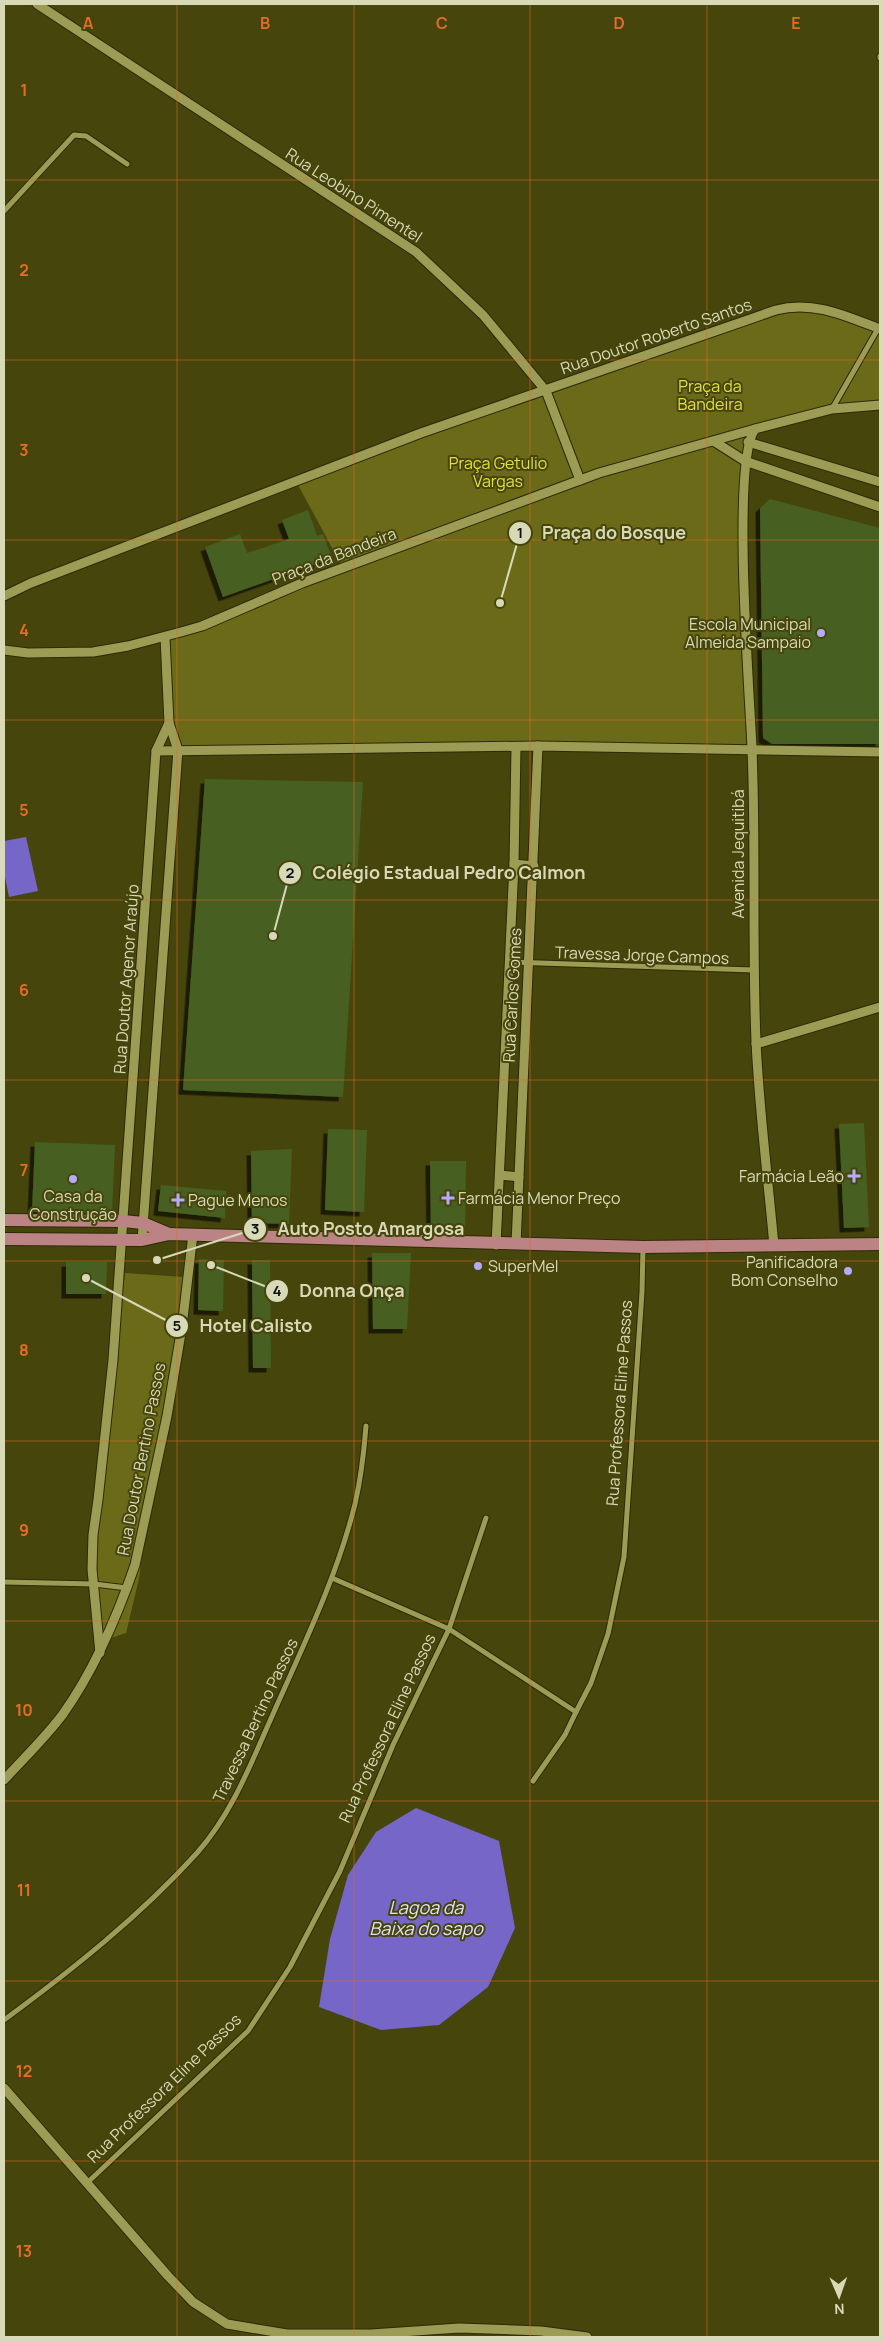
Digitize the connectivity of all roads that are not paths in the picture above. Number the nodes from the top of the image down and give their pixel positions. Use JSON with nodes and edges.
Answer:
{"nodes":[{"id":1,"x":37,"y":4,"type":"edge"},
{"id":2,"x":127,"y":164,"type":"dead end"},
{"id":3,"x":4,"y":211,"type":"edge"},
{"id":4,"x":880,"y":327,"type":"edge"},
{"id":5,"x":546,"y":390,"type":"junction"},
{"id":6,"x":880,"y":405,"type":"edge"},
{"id":7,"x":832,"y":409,"type":"junction"},
{"id":8,"x":755,"y":430,"type":"junction"},
{"id":9,"x":715,"y":442,"type":"junction"},
{"id":10,"x":748,"y":442,"type":"junction"},
{"id":11,"x":745,"y":461,"type":"junction"},
{"id":12,"x":580,"y":480,"type":"junction"},
{"id":13,"x":880,"y":482,"type":"edge"},
{"id":14,"x":880,"y":507,"type":"edge"},
{"id":15,"x":4,"y":596,"type":"edge"},
{"id":16,"x":165,"y":637,"type":"junction"},
{"id":17,"x":4,"y":650,"type":"edge"},
{"id":18,"x":169,"y":723,"type":"junction"},
{"id":19,"x":538,"y":746,"type":"junction"},
{"id":20,"x":516,"y":747,"type":"junction"},
{"id":21,"x":752,"y":749,"type":"junction"},
{"id":22,"x":178,"y":750,"type":"junction"},
{"id":23,"x":156,"y":751,"type":"junction"},
{"id":24,"x":880,"y":752,"type":"edge"},
{"id":25,"x":514,"y":864,"type":"junction"},
{"id":26,"x":534,"y":866,"type":"junction"},
{"id":27,"x":508,"y":962,"type":"junction"},
{"id":28,"x":529,"y":964,"type":"junction"},
{"id":29,"x":754,"y":970,"type":"junction"},
{"id":30,"x":880,"y":1007,"type":"edge"},
{"id":31,"x":756,"y":1044,"type":"junction"},
{"id":32,"x":500,"y":1175,"type":"junction"},
{"id":33,"x":519,"y":1177,"type":"junction"},
{"id":34,"x":4,"y":1220,"type":"edge"},
{"id":35,"x":123,"y":1221,"type":"junction"},
{"id":36,"x":143,"y":1223,"type":"junction"},
{"id":37,"x":169,"y":1234,"type":"junction"},
{"id":38,"x":192,"y":1234,"type":"junction"},
{"id":39,"x":4,"y":1239,"type":"edge"},
{"id":40,"x":122,"y":1240,"type":"junction"},
{"id":41,"x":142,"y":1240,"type":"junction"},
{"id":42,"x":516,"y":1244,"type":"junction"},
{"id":43,"x":880,"y":1244,"type":"edge"},
{"id":44,"x":496,"y":1245,"type":"junction"},
{"id":45,"x":774,"y":1246,"type":"junction"},
{"id":46,"x":643,"y":1247,"type":"junction"},
{"id":47,"x":366,"y":1426,"type":"dead end"},
{"id":48,"x":486,"y":1518,"type":"dead end"},
{"id":49,"x":332,"y":1578,"type":"junction"},
{"id":50,"x":4,"y":1582,"type":"edge"},
{"id":51,"x":94,"y":1584,"type":"junction"},
{"id":52,"x":127,"y":1588,"type":"junction"},
{"id":53,"x":449,"y":1629,"type":"junction"},
{"id":54,"x":100,"y":1654,"type":"junction"},
{"id":55,"x":576,"y":1712,"type":"junction"},
{"id":56,"x":4,"y":1780,"type":"edge"},
{"id":57,"x":534,"y":1781,"type":"dead end"},
{"id":58,"x":4,"y":2020,"type":"edge"},
{"id":59,"x":4,"y":2088,"type":"edge"},
{"id":60,"x":87,"y":2183,"type":"junction"},
{"id":61,"x":587,"y":2337,"type":"edge"}],
"edges":[{"from":1,"to":5,"type":"street","name":"Rua Leobino Pimentel"},
{"from":2,"to":3,"type":"street"},
{"from":4,"to":5,"type":"street","name":"Rua Doutor Roberto Santos"},
{"from":4,"to":7,"type":"street"},
{"from":5,"to":12,"type":"street","name":"Rua Leobino Pimentel"},
{"from":5,"to":15,"type":"street","name":"Rua Doutor Roberto Santos"},
{"from":6,"to":7,"type":"street","name":"Praça da Bandeira"},
{"from":7,"to":8,"type":"street","name":"Praça da Bandeira"},
{"from":8,"to":9,"type":"street","name":"Praça da Bandeira"},
{"from":8,"to":10,"type":"street"},
{"from":9,"to":11,"type":"street"},
{"from":9,"to":12,"type":"street","name":"Praça da Bandeira"},
{"from":10,"to":11,"type":"street","name":"Avenida Jequitibá"},
{"from":10,"to":13,"type":"street"},
{"from":11,"to":14,"type":"street"},
{"from":11,"to":21,"type":"street","name":"Avenida Jequitibá"},
{"from":12,"to":16,"type":"street","name":"Praça da Bandeira"},
{"from":16,"to":17,"type":"street","name":"Praça da Bandeira"},
{"from":16,"to":18,"type":"street","name":"Rua Doutor Agenor Araújo"},
{"from":18,"to":22,"type":"street","name":"Rua Doutor Agenor Araújo"},
{"from":18,"to":23,"type":"street","name":"Rua Doutor Agenor Araújo"},
{"from":19,"to":20,"type":"street"},
{"from":19,"to":21,"type":"street"},
{"from":19,"to":26,"type":"street","name":"Rua Carlos Gomes"},
{"from":20,"to":22,"type":"street"},
{"from":20,"to":25,"type":"street","name":"Rua Carlos Gomes"},
{"from":21,"to":24,"type":"street"},
{"from":21,"to":29,"type":"street","name":"Avenida Jequitibá"},
{"from":22,"to":23,"type":"street"},
{"from":22,"to":36,"type":"street","name":"Rua Doutor Agenor Araújo"},
{"from":23,"to":35,"type":"street","name":"Rua Doutor Agenor Araújo"},
{"from":25,"to":26,"type":"street"},
{"from":25,"to":27,"type":"street","name":"Rua Carlos Gomes"},
{"from":26,"to":28,"type":"street","name":"Rua Carlos Gomes"},
{"from":27,"to":28,"type":"street","name":"Travessa Jorge Campos"},
{"from":27,"to":32,"type":"street","name":"Rua Carlos Gomes"},
{"from":28,"to":29,"type":"street","name":"Travessa Jorge Campos"},
{"from":28,"to":33,"type":"street","name":"Rua Carlos Gomes"},
{"from":29,"to":31,"type":"street","name":"Avenida Jequitibá"},
{"from":30,"to":31,"type":"street"},
{"from":31,"to":45,"type":"street","name":"Avenida Jequitibá"},
{"from":32,"to":33,"type":"street"},
{"from":32,"to":44,"type":"street","name":"Rua Carlos Gomes"},
{"from":33,"to":42,"type":"street","name":"Rua Carlos Gomes"},
{"from":34,"to":35,"type":"main road"},
{"from":35,"to":36,"type":"main road"},
{"from":35,"to":40,"type":"street","name":"Rua Doutor Agenor Araújo"},
{"from":36,"to":37,"type":"main road"},
{"from":36,"to":41,"type":"street","name":"Rua Doutor Agenor Araújo"},
{"from":37,"to":38,"type":"main road"},
{"from":37,"to":41,"type":"main road"},
{"from":38,"to":44,"type":"main road"},
{"from":38,"to":52,"type":"street","name":"Rua Doutor Bertino Passos"},
{"from":39,"to":40,"type":"main road"},
{"from":40,"to":41,"type":"main road"},
{"from":40,"to":51,"type":"street","name":"Rua Doutor Bertino Passos"},
{"from":42,"to":44,"type":"main road"},
{"from":42,"to":46,"type":"main road"},
{"from":43,"to":45,"type":"main road"},
{"from":45,"to":46,"type":"main road"},
{"from":46,"to":55,"type":"street","name":"Rua Professora Eline Passos"},
{"from":47,"to":49,"type":"street","name":"Travessa Bertino Passos"},
{"from":48,"to":53,"type":"street"},
{"from":49,"to":53,"type":"street"},
{"from":49,"to":58,"type":"street","name":"Travessa Bertino Passos"},
{"from":50,"to":51,"type":"street"},
{"from":51,"to":52,"type":"street"},
{"from":51,"to":54,"type":"street","name":"Rua Doutor Bertino Passos"},
{"from":52,"to":54,"type":"street","name":"Rua Doutor Bertino Passos"},
{"from":53,"to":55,"type":"street","name":"Rua Professora Eline Passos"},
{"from":53,"to":60,"type":"street","name":"Rua Professora Eline Passos"},
{"from":54,"to":56,"type":"street","name":"Rua Doutor Bertino Passos"},
{"from":55,"to":57,"type":"street"},
{"from":59,"to":60,"type":"street","name":"Rua Professora Eline Passos"},
{"from":60,"to":61,"type":"street"}]}
